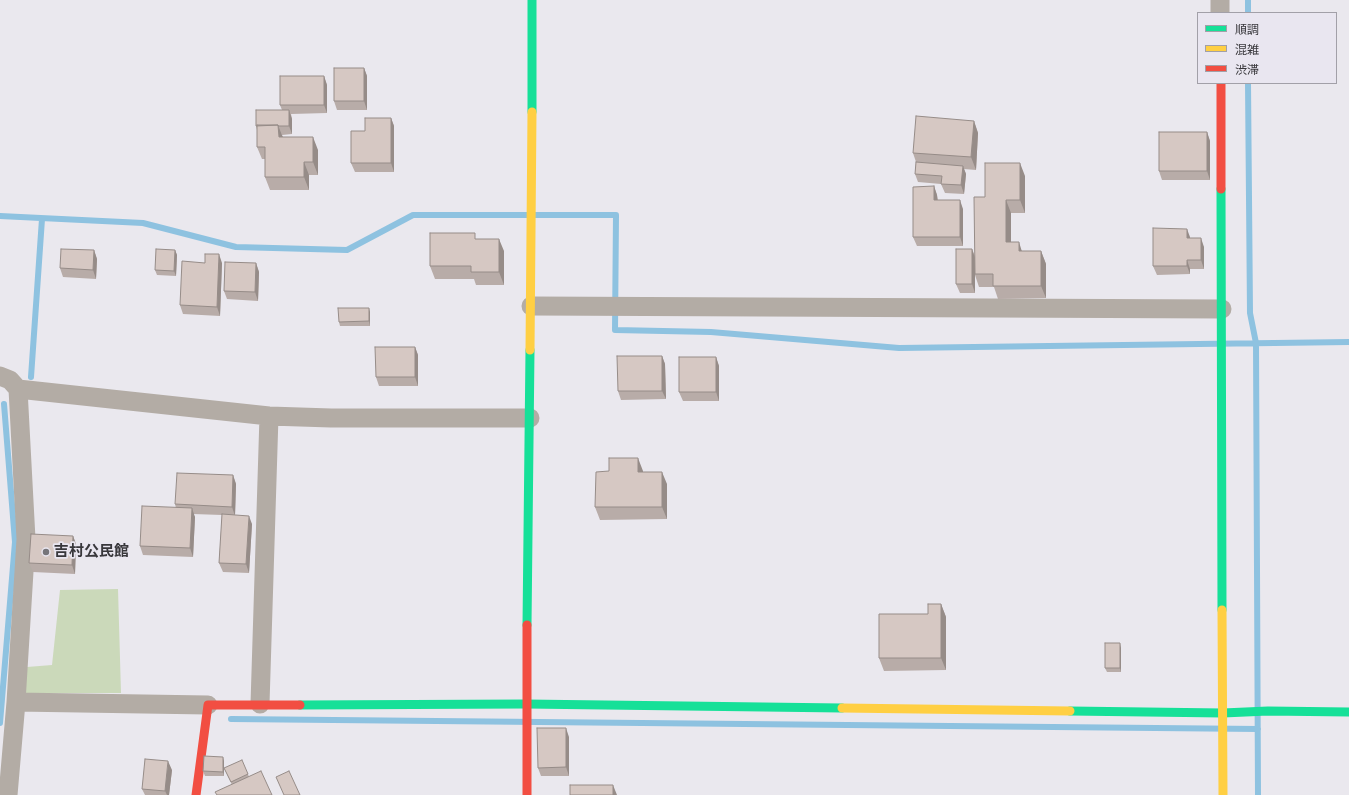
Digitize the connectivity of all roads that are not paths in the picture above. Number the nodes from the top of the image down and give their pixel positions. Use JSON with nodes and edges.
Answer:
{"nodes":[{"id":1,"x":532,"y":0,"type":"edge"},
{"id":2,"x":1220,"y":0,"type":"edge"},
{"id":3,"x":1220,"y":12,"type":"edge"},
{"id":4,"x":1221,"y":84,"type":"edge"},
{"id":5,"x":531,"y":306,"type":"junction"},
{"id":6,"x":1222,"y":309,"type":"junction"},
{"id":7,"x":0,"y":376,"type":"edge"},
{"id":8,"x":18,"y":389,"type":"junction"},
{"id":9,"x":269,"y":416,"type":"junction"},
{"id":10,"x":530,"y":418,"type":"junction"},
{"id":11,"x":16,"y":702,"type":"junction"},
{"id":12,"x":260,"y":704,"type":"junction"},
{"id":13,"x":208,"y":705,"type":"junction"},
{"id":14,"x":526,"y":708,"type":"junction"},
{"id":15,"x":1349,"y":712,"type":"edge"},
{"id":16,"x":1223,"y":713,"type":"junction"},
{"id":17,"x":8,"y":795,"type":"edge"},
{"id":18,"x":196,"y":795,"type":"edge"},
{"id":19,"x":527,"y":795,"type":"edge"},
{"id":20,"x":1223,"y":795,"type":"edge"}],
"edges":[{"from":1,"to":5,"type":"street"},
{"from":2,"to":3,"type":"street"},
{"from":4,"to":6,"type":"street"},
{"from":5,"to":6,"type":"street"},
{"from":5,"to":10,"type":"street"},
{"from":6,"to":16,"type":"street"},
{"from":7,"to":8,"type":"street"},
{"from":8,"to":9,"type":"street"},
{"from":8,"to":11,"type":"street"},
{"from":9,"to":10,"type":"street"},
{"from":9,"to":12,"type":"street"},
{"from":10,"to":14,"type":"street"},
{"from":11,"to":13,"type":"street"},
{"from":11,"to":17,"type":"street"},
{"from":12,"to":13,"type":"street"},
{"from":12,"to":14,"type":"street"},
{"from":13,"to":18,"type":"street"},
{"from":14,"to":16,"type":"street"},
{"from":14,"to":19,"type":"street"},
{"from":15,"to":16,"type":"street"},
{"from":16,"to":20,"type":"street"}]}
